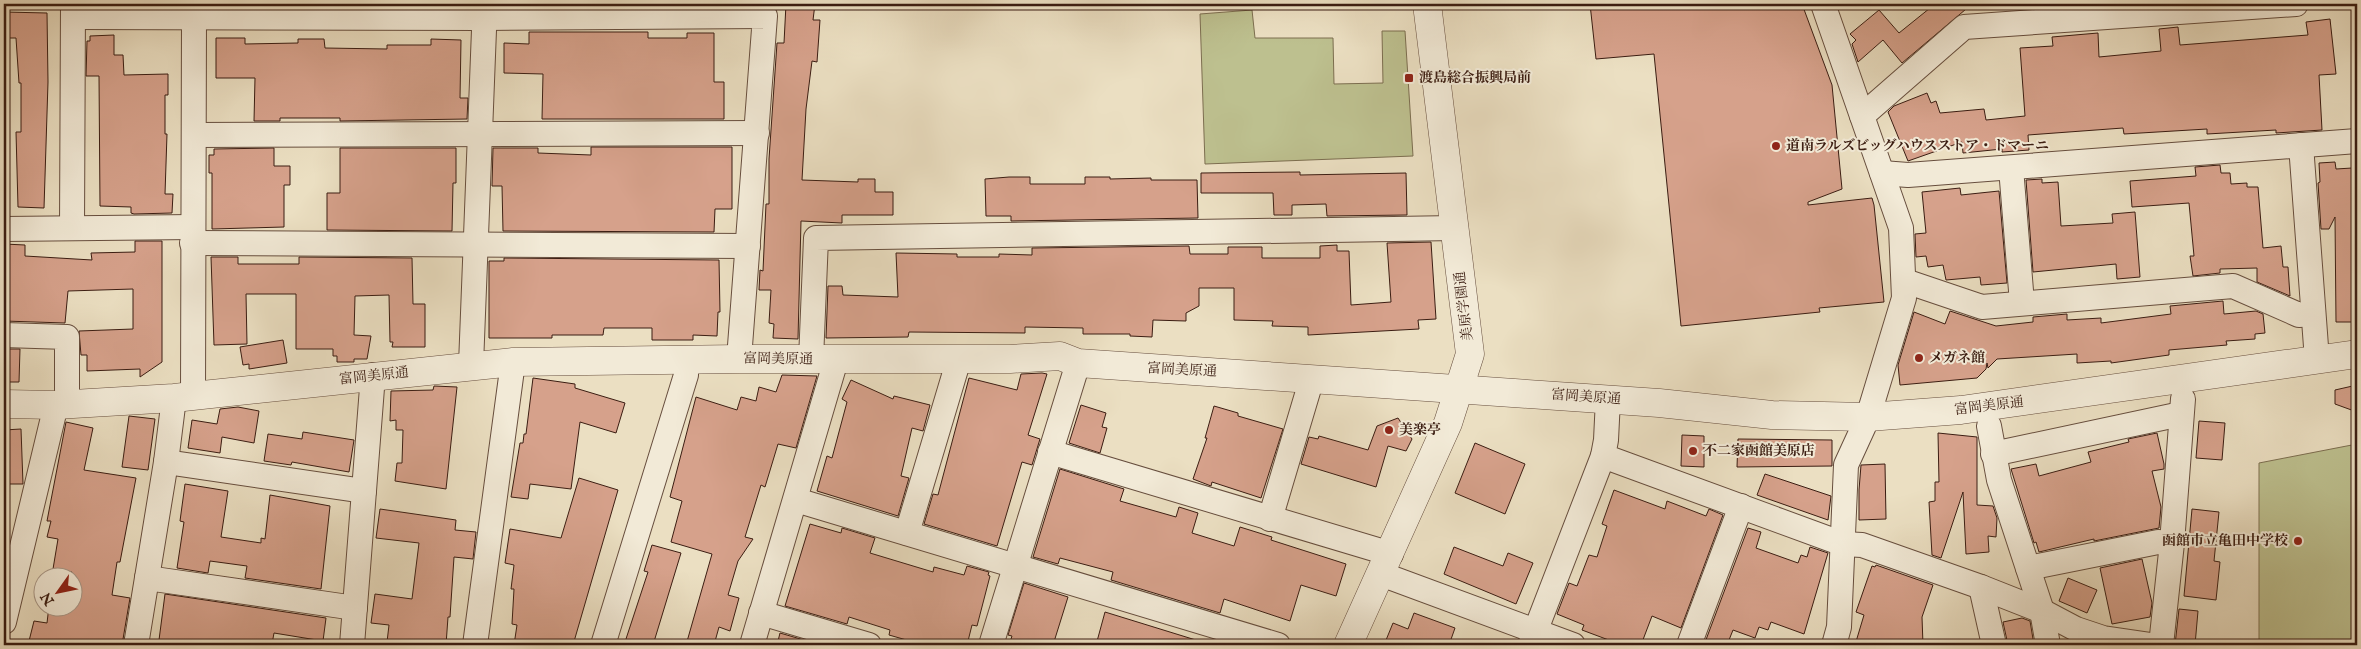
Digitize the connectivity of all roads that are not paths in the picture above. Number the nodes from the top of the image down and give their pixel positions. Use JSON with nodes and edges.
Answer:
{"nodes":[{"id":1,"x":1427,"y":4,"type":"edge"},
{"id":2,"x":1823,"y":4,"type":"edge"},
{"id":3,"x":2296,"y":4,"type":"edge"},
{"id":4,"x":73,"y":10,"type":"edge"},
{"id":5,"x":484,"y":11,"type":"edge"},
{"id":6,"x":194,"y":17,"type":"junction"},
{"id":7,"x":1862,"y":116,"type":"junction"},
{"id":8,"x":480,"y":133,"type":"junction"},
{"id":9,"x":757,"y":133,"type":"junction"},
{"id":10,"x":194,"y":135,"type":"junction"},
{"id":11,"x":2357,"y":141,"type":"edge"},
{"id":12,"x":2301,"y":145,"type":"junction"},
{"id":13,"x":2011,"y":168,"type":"junction"},
{"id":14,"x":1882,"y":173,"type":"junction"},
{"id":15,"x":72,"y":228,"type":"junction"},
{"id":16,"x":1455,"y":228,"type":"junction"},
{"id":17,"x":4,"y":229,"type":"edge"},
{"id":18,"x":193,"y":235,"type":"junction"},
{"id":19,"x":477,"y":246,"type":"junction"},
{"id":20,"x":748,"y":246,"type":"junction"},
{"id":21,"x":1905,"y":281,"type":"junction"},
{"id":22,"x":2022,"y":303,"type":"junction"},
{"id":23,"x":2312,"y":314,"type":"junction"},
{"id":24,"x":4,"y":335,"type":"edge"},
{"id":25,"x":2357,"y":354,"type":"edge"},
{"id":26,"x":739,"y":358,"type":"junction"},
{"id":27,"x":959,"y":359,"type":"junction"},
{"id":28,"x":686,"y":360,"type":"junction"},
{"id":29,"x":824,"y":360,"type":"junction"},
{"id":30,"x":2317,"y":360,"type":"junction"},
{"id":31,"x":513,"y":362,"type":"junction"},
{"id":32,"x":1078,"y":363,"type":"junction"},
{"id":33,"x":472,"y":365,"type":"junction"},
{"id":34,"x":373,"y":375,"type":"junction"},
{"id":35,"x":1312,"y":378,"type":"junction"},
{"id":36,"x":1459,"y":389,"type":"junction"},
{"id":37,"x":62,"y":397,"type":"junction"},
{"id":38,"x":184,"y":397,"type":"junction"},
{"id":39,"x":1608,"y":399,"type":"junction"},
{"id":40,"x":4,"y":404,"type":"edge"},
{"id":41,"x":1868,"y":417,"type":"junction"},
{"id":42,"x":1989,"y":426,"type":"dead end"},
{"id":43,"x":1050,"y":452,"type":"junction"},
{"id":44,"x":1993,"y":454,"type":"junction"},
{"id":45,"x":1603,"y":456,"type":"junction"},
{"id":46,"x":166,"y":462,"type":"junction"},
{"id":47,"x":364,"y":491,"type":"junction"},
{"id":48,"x":796,"y":500,"type":"junction"},
{"id":49,"x":1741,"y":506,"type":"junction"},
{"id":50,"x":1270,"y":519,"type":"junction"},
{"id":51,"x":907,"y":534,"type":"junction"},
{"id":52,"x":2172,"y":543,"type":"junction"},
{"id":53,"x":1843,"y":544,"type":"junction"},
{"id":54,"x":11,"y":555,"type":"edge"},
{"id":55,"x":1386,"y":564,"type":"junction"},
{"id":56,"x":1016,"y":566,"type":"junction"},
{"id":57,"x":2028,"y":568,"type":"junction"},
{"id":58,"x":147,"y":578,"type":"junction"},
{"id":59,"x":1981,"y":587,"type":"junction"},
{"id":60,"x":355,"y":608,"type":"junction"},
{"id":61,"x":2042,"y":611,"type":"junction"},
{"id":62,"x":761,"y":613,"type":"junction"},
{"id":63,"x":4,"y":622,"type":"edge"},
{"id":64,"x":1533,"y":638,"type":"edge"},
{"id":65,"x":136,"y":645,"type":"edge"},
{"id":66,"x":352,"y":645,"type":"edge"},
{"id":67,"x":475,"y":645,"type":"edge"},
{"id":68,"x":603,"y":645,"type":"edge"},
{"id":69,"x":752,"y":645,"type":"edge"},
{"id":70,"x":869,"y":645,"type":"edge"},
{"id":71,"x":991,"y":645,"type":"edge"},
{"id":72,"x":1278,"y":645,"type":"edge"},
{"id":73,"x":1348,"y":645,"type":"edge"},
{"id":74,"x":1573,"y":645,"type":"edge"},
{"id":75,"x":1689,"y":645,"type":"edge"},
{"id":76,"x":1834,"y":645,"type":"edge"},
{"id":77,"x":1994,"y":645,"type":"edge"},
{"id":78,"x":2048,"y":645,"type":"edge"},
{"id":79,"x":2151,"y":645,"type":"edge"},
{"id":80,"x":2161,"y":645,"type":"edge"}],
"edges":[{"from":1,"to":16,"type":"street","name":"美原学園通"},
{"from":2,"to":7,"type":"street"},
{"from":3,"to":7,"type":"street"},
{"from":4,"to":6,"type":"street"},
{"from":4,"to":15,"type":"street"},
{"from":5,"to":6,"type":"street"},
{"from":5,"to":8,"type":"street"},
{"from":5,"to":9,"type":"street"},
{"from":6,"to":10,"type":"street"},
{"from":7,"to":14,"type":"street"},
{"from":8,"to":9,"type":"street"},
{"from":8,"to":10,"type":"street"},
{"from":8,"to":19,"type":"street"},
{"from":9,"to":20,"type":"street"},
{"from":10,"to":18,"type":"street"},
{"from":11,"to":12,"type":"street"},
{"from":12,"to":13,"type":"street"},
{"from":12,"to":23,"type":"street"},
{"from":13,"to":14,"type":"street"},
{"from":13,"to":22,"type":"street"},
{"from":14,"to":21,"type":"street"},
{"from":15,"to":17,"type":"street"},
{"from":15,"to":18,"type":"street"},
{"from":16,"to":29,"type":"street"},
{"from":16,"to":36,"type":"street","name":"美原学園通"},
{"from":18,"to":19,"type":"street"},
{"from":18,"to":38,"type":"street"},
{"from":19,"to":20,"type":"street"},
{"from":19,"to":33,"type":"street"},
{"from":20,"to":26,"type":"street"},
{"from":21,"to":22,"type":"street"},
{"from":21,"to":41,"type":"street"},
{"from":22,"to":23,"type":"street"},
{"from":23,"to":30,"type":"street"},
{"from":24,"to":37,"type":"street"},
{"from":25,"to":30,"type":"street","name":"富岡美原通"},
{"from":26,"to":28,"type":"street","name":"富岡美原通"},
{"from":26,"to":29,"type":"street","name":"富岡美原通"},
{"from":27,"to":29,"type":"street","name":"富岡美原通"},
{"from":27,"to":32,"type":"street","name":"富岡美原通"},
{"from":27,"to":51,"type":"street"},
{"from":28,"to":31,"type":"street","name":"富岡美原通"},
{"from":28,"to":68,"type":"street"},
{"from":29,"to":48,"type":"street"},
{"from":30,"to":41,"type":"street","name":"富岡美原通"},
{"from":31,"to":33,"type":"street","name":"富岡美原通"},
{"from":31,"to":67,"type":"street"},
{"from":32,"to":35,"type":"street","name":"富岡美原通"},
{"from":32,"to":43,"type":"street"},
{"from":33,"to":34,"type":"street","name":"富岡美原通"},
{"from":34,"to":38,"type":"street","name":"富岡美原通"},
{"from":34,"to":47,"type":"street"},
{"from":35,"to":36,"type":"street","name":"富岡美原通"},
{"from":35,"to":50,"type":"street"},
{"from":36,"to":39,"type":"street","name":"富岡美原通"},
{"from":36,"to":55,"type":"street","name":"美原学園通"},
{"from":37,"to":38,"type":"street","name":"富岡美原通"},
{"from":37,"to":40,"type":"street","name":"富岡美原通"},
{"from":37,"to":54,"type":"street"},
{"from":38,"to":46,"type":"street"},
{"from":39,"to":41,"type":"street","name":"富岡美原通"},
{"from":39,"to":45,"type":"street"},
{"from":41,"to":53,"type":"street"},
{"from":42,"to":44,"type":"street"},
{"from":43,"to":50,"type":"street"},
{"from":43,"to":56,"type":"street"},
{"from":44,"to":52,"type":"street"},
{"from":44,"to":57,"type":"street"},
{"from":45,"to":49,"type":"street"},
{"from":45,"to":64,"type":"street"},
{"from":46,"to":47,"type":"street"},
{"from":46,"to":58,"type":"street"},
{"from":47,"to":60,"type":"street"},
{"from":48,"to":51,"type":"street"},
{"from":48,"to":62,"type":"street"},
{"from":49,"to":53,"type":"street"},
{"from":49,"to":75,"type":"street"},
{"from":50,"to":55,"type":"street"},
{"from":51,"to":56,"type":"street"},
{"from":52,"to":57,"type":"street"},
{"from":52,"to":80,"type":"street"},
{"from":53,"to":59,"type":"street"},
{"from":53,"to":76,"type":"street"},
{"from":54,"to":63,"type":"street"},
{"from":55,"to":64,"type":"street"},
{"from":55,"to":73,"type":"street","name":"美原学園通"},
{"from":56,"to":71,"type":"street"},
{"from":56,"to":72,"type":"street"},
{"from":57,"to":61,"type":"street"},
{"from":58,"to":60,"type":"street"},
{"from":58,"to":65,"type":"street"},
{"from":59,"to":61,"type":"street"},
{"from":59,"to":77,"type":"street"},
{"from":60,"to":66,"type":"street"},
{"from":61,"to":78,"type":"street"},
{"from":61,"to":79,"type":"street"},
{"from":62,"to":69,"type":"street"},
{"from":62,"to":70,"type":"street"},
{"from":64,"to":74,"type":"street"}]}
